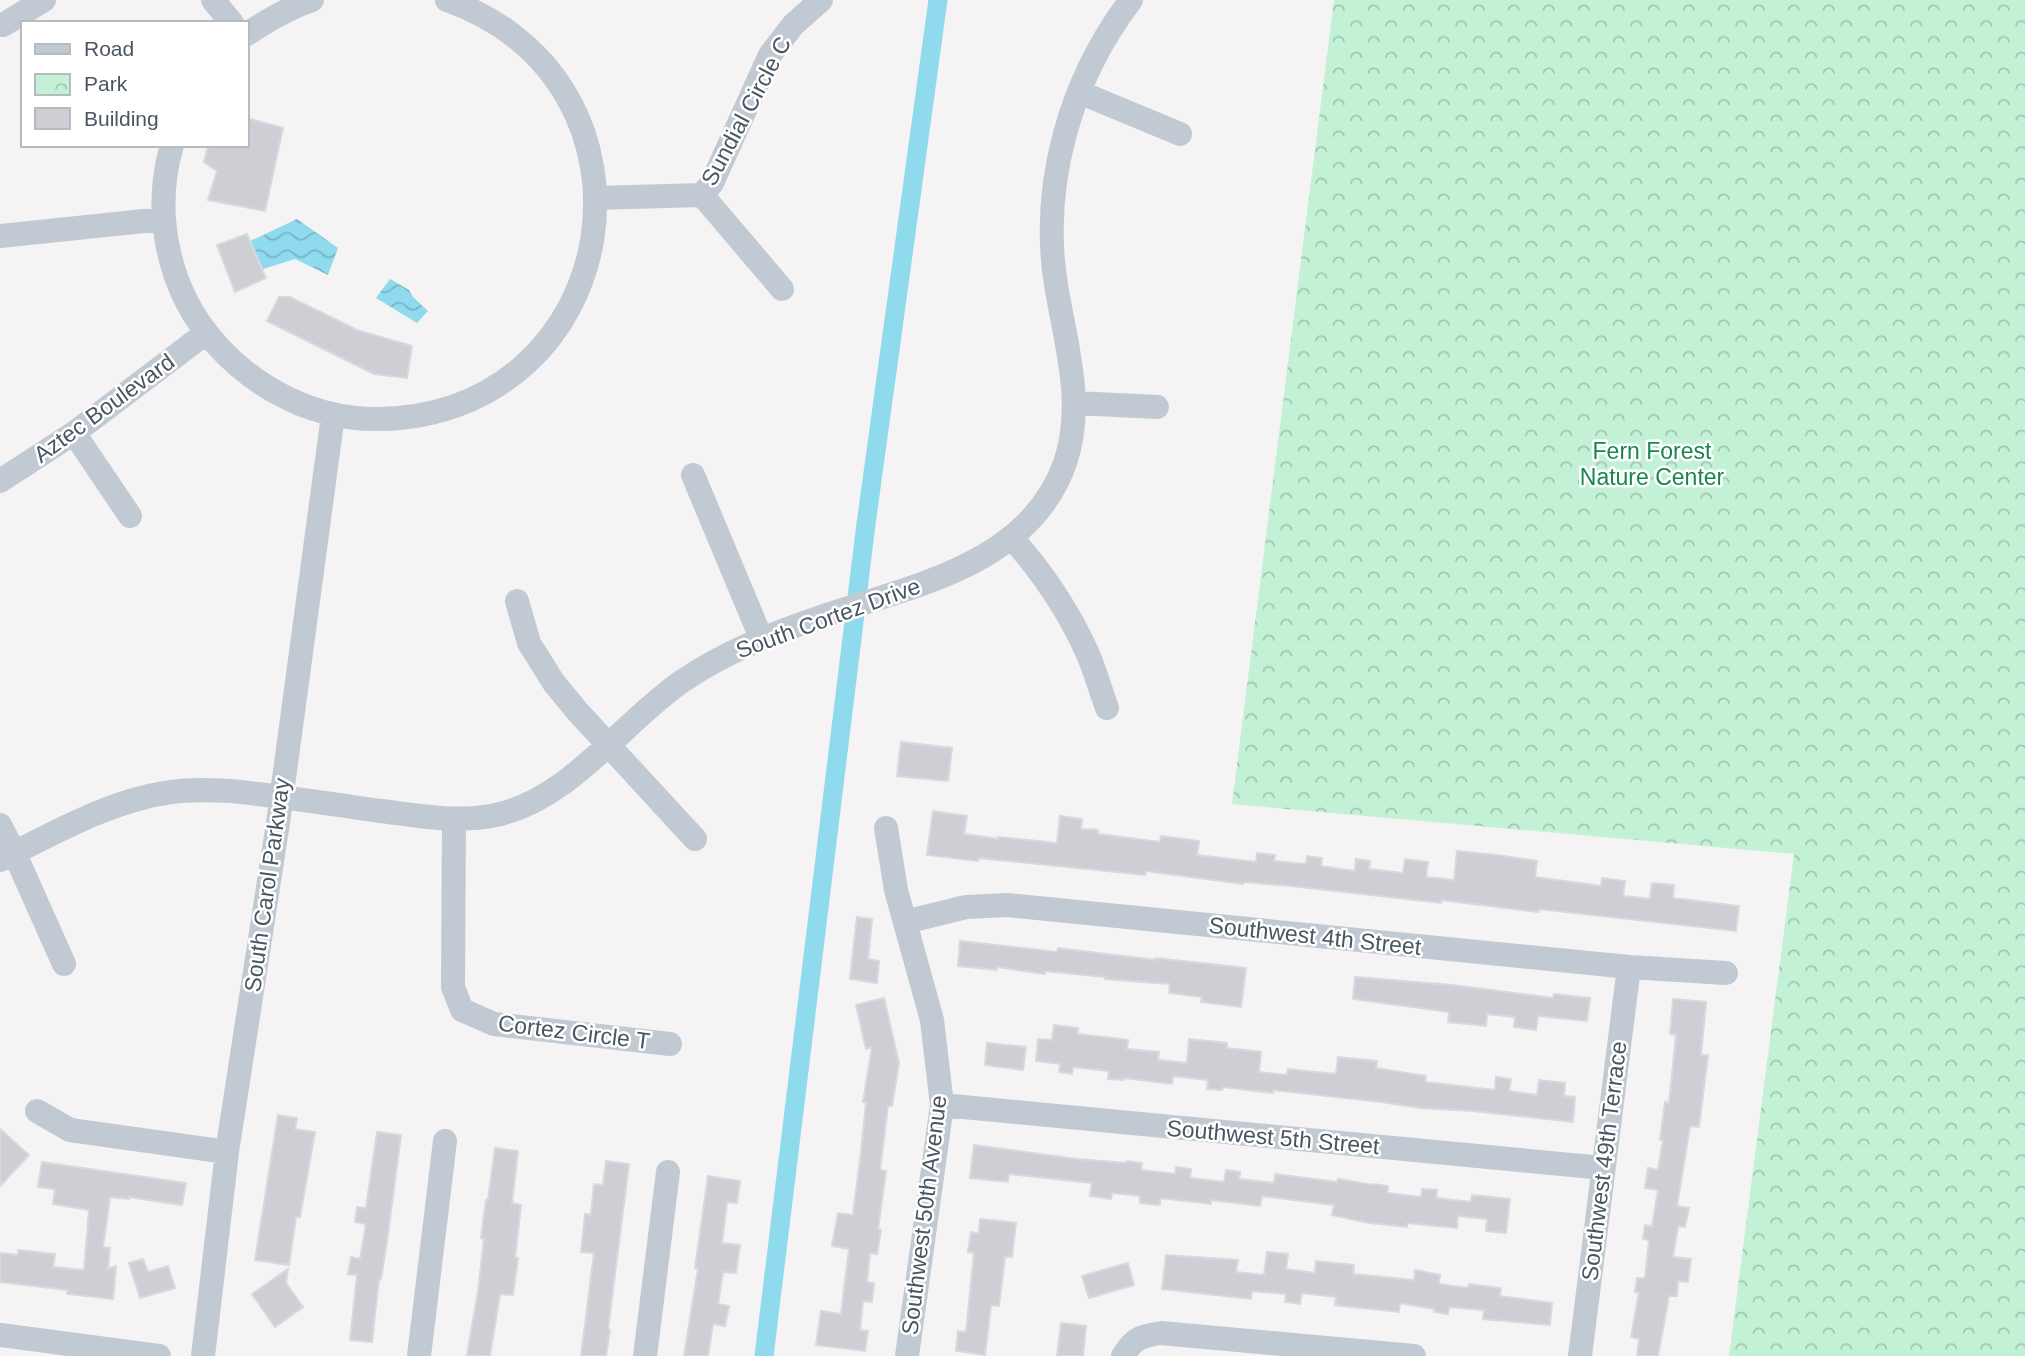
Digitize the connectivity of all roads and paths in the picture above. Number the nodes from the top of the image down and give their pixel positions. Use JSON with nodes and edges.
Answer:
{"nodes":[{"id":1,"x":44,"y":0,"type":"edge"},
{"id":2,"x":214,"y":0,"type":"edge"},
{"id":3,"x":312,"y":0,"type":"edge"},
{"id":4,"x":821,"y":0,"type":"edge"},
{"id":5,"x":1131,"y":0,"type":"edge"},
{"id":6,"x":461,"y":2,"type":"edge"},
{"id":7,"x":230,"y":21,"type":"edge"},
{"id":8,"x":3,"y":25,"type":"dead end"},
{"id":9,"x":248,"y":33,"type":"edge"},
{"id":10,"x":1079,"y":92,"type":"junction"},
{"id":11,"x":1180,"y":134,"type":"dead end"},
{"id":12,"x":172,"y":147,"type":"edge"},
{"id":13,"x":702,"y":195,"type":"junction"},
{"id":14,"x":596,"y":198,"type":"junction"},
{"id":15,"x":163,"y":219,"type":"junction"},
{"id":16,"x":0,"y":236,"type":"edge"},
{"id":17,"x":782,"y":289,"type":"dead end"},
{"id":18,"x":206,"y":333,"type":"junction"},
{"id":19,"x":1075,"y":403,"type":"junction"},
{"id":20,"x":1157,"y":407,"type":"dead end"},
{"id":21,"x":333,"y":415,"type":"junction"},
{"id":22,"x":74,"y":433,"type":"junction"},
{"id":23,"x":693,"y":475,"type":"dead end"},
{"id":24,"x":0,"y":481,"type":"edge"},
{"id":25,"x":130,"y":516,"type":"dead end"},
{"id":26,"x":1012,"y":538,"type":"junction"},
{"id":27,"x":517,"y":601,"type":"dead end"},
{"id":28,"x":761,"y":638,"type":"junction"},
{"id":29,"x":1107,"y":708,"type":"dead end"},
{"id":30,"x":609,"y":743,"type":"junction"},
{"id":31,"x":281,"y":797,"type":"junction"},
{"id":32,"x":454,"y":820,"type":"junction"},
{"id":33,"x":0,"y":825,"type":"edge"},
{"id":34,"x":886,"y":828,"type":"dead end"},
{"id":35,"x":695,"y":839,"type":"dead end"},
{"id":36,"x":7,"y":856,"type":"edge"},
{"id":37,"x":905,"y":922,"type":"junction"},
{"id":38,"x":64,"y":964,"type":"dead end"},
{"id":39,"x":1629,"y":967,"type":"junction"},
{"id":40,"x":1726,"y":973,"type":"dead end"},
{"id":41,"x":670,"y":1044,"type":"dead end"},
{"id":42,"x":942,"y":1105,"type":"junction"},
{"id":43,"x":37,"y":1111,"type":"dead end"},
{"id":44,"x":445,"y":1141,"type":"dead end"},
{"id":45,"x":227,"y":1153,"type":"junction"},
{"id":46,"x":1603,"y":1168,"type":"junction"},
{"id":47,"x":668,"y":1172,"type":"dead end"},
{"id":48,"x":0,"y":1335,"type":"edge"},
{"id":49,"x":1127,"y":1349,"type":"edge"},
{"id":50,"x":159,"y":1356,"type":"edge"},
{"id":51,"x":203,"y":1356,"type":"edge"},
{"id":52,"x":419,"y":1356,"type":"edge"},
{"id":53,"x":645,"y":1356,"type":"edge"},
{"id":54,"x":907,"y":1356,"type":"edge"},
{"id":55,"x":1415,"y":1356,"type":"edge"},
{"id":56,"x":1580,"y":1356,"type":"edge"}],
"edges":[{"from":1,"to":8,"type":"street"},
{"from":2,"to":7,"type":"street"},
{"from":3,"to":9,"type":"street"},
{"from":4,"to":13,"type":"street","name":"Sundial Circle C"},
{"from":5,"to":10,"type":"street","name":"South Cortez Drive"},
{"from":6,"to":14,"type":"street"},
{"from":10,"to":11,"type":"street"},
{"from":10,"to":19,"type":"street","name":"South Cortez Drive"},
{"from":12,"to":15,"type":"street"},
{"from":13,"to":14,"type":"street","name":"Sundial Circle C"},
{"from":13,"to":17,"type":"street","name":"Sundial Circle C"},
{"from":14,"to":21,"type":"street"},
{"from":15,"to":16,"type":"street"},
{"from":15,"to":18,"type":"street"},
{"from":18,"to":21,"type":"street"},
{"from":18,"to":22,"type":"street","name":"Aztec Boulevard"},
{"from":19,"to":20,"type":"street"},
{"from":19,"to":26,"type":"street","name":"South Cortez Drive"},
{"from":21,"to":31,"type":"street","name":"South Carol Parkway"},
{"from":22,"to":24,"type":"street","name":"Aztec Boulevard"},
{"from":22,"to":25,"type":"street"},
{"from":23,"to":28,"type":"street"},
{"from":26,"to":28,"type":"street","name":"South Cortez Drive"},
{"from":26,"to":29,"type":"street"},
{"from":27,"to":30,"type":"street"},
{"from":28,"to":30,"type":"street","name":"South Cortez Drive"},
{"from":30,"to":32,"type":"street","name":"South Cortez Drive"},
{"from":30,"to":35,"type":"street"},
{"from":31,"to":32,"type":"street","name":"South Cortez Drive"},
{"from":31,"to":36,"type":"street","name":"South Cortez Drive"},
{"from":31,"to":45,"type":"street","name":"South Carol Parkway"},
{"from":32,"to":41,"type":"street","name":"Cortez Circle T"},
{"from":33,"to":36,"type":"street"},
{"from":34,"to":37,"type":"street","name":"Southwest 50th Avenue"},
{"from":36,"to":38,"type":"street"},
{"from":37,"to":39,"type":"street","name":"Southwest 4th Street"},
{"from":37,"to":42,"type":"street","name":"Southwest 50th Avenue"},
{"from":39,"to":40,"type":"street","name":"Southwest 4th Street"},
{"from":39,"to":46,"type":"street","name":"Southwest 49th Terrace"},
{"from":42,"to":46,"type":"street","name":"Southwest 5th Street"},
{"from":42,"to":54,"type":"street","name":"Southwest 50th Avenue"},
{"from":43,"to":45,"type":"street"},
{"from":44,"to":52,"type":"street"},
{"from":45,"to":51,"type":"street","name":"South Carol Parkway"},
{"from":46,"to":56,"type":"street","name":"Southwest 49th Terrace"},
{"from":47,"to":53,"type":"street"},
{"from":48,"to":50,"type":"street"},
{"from":49,"to":55,"type":"street"}]}
